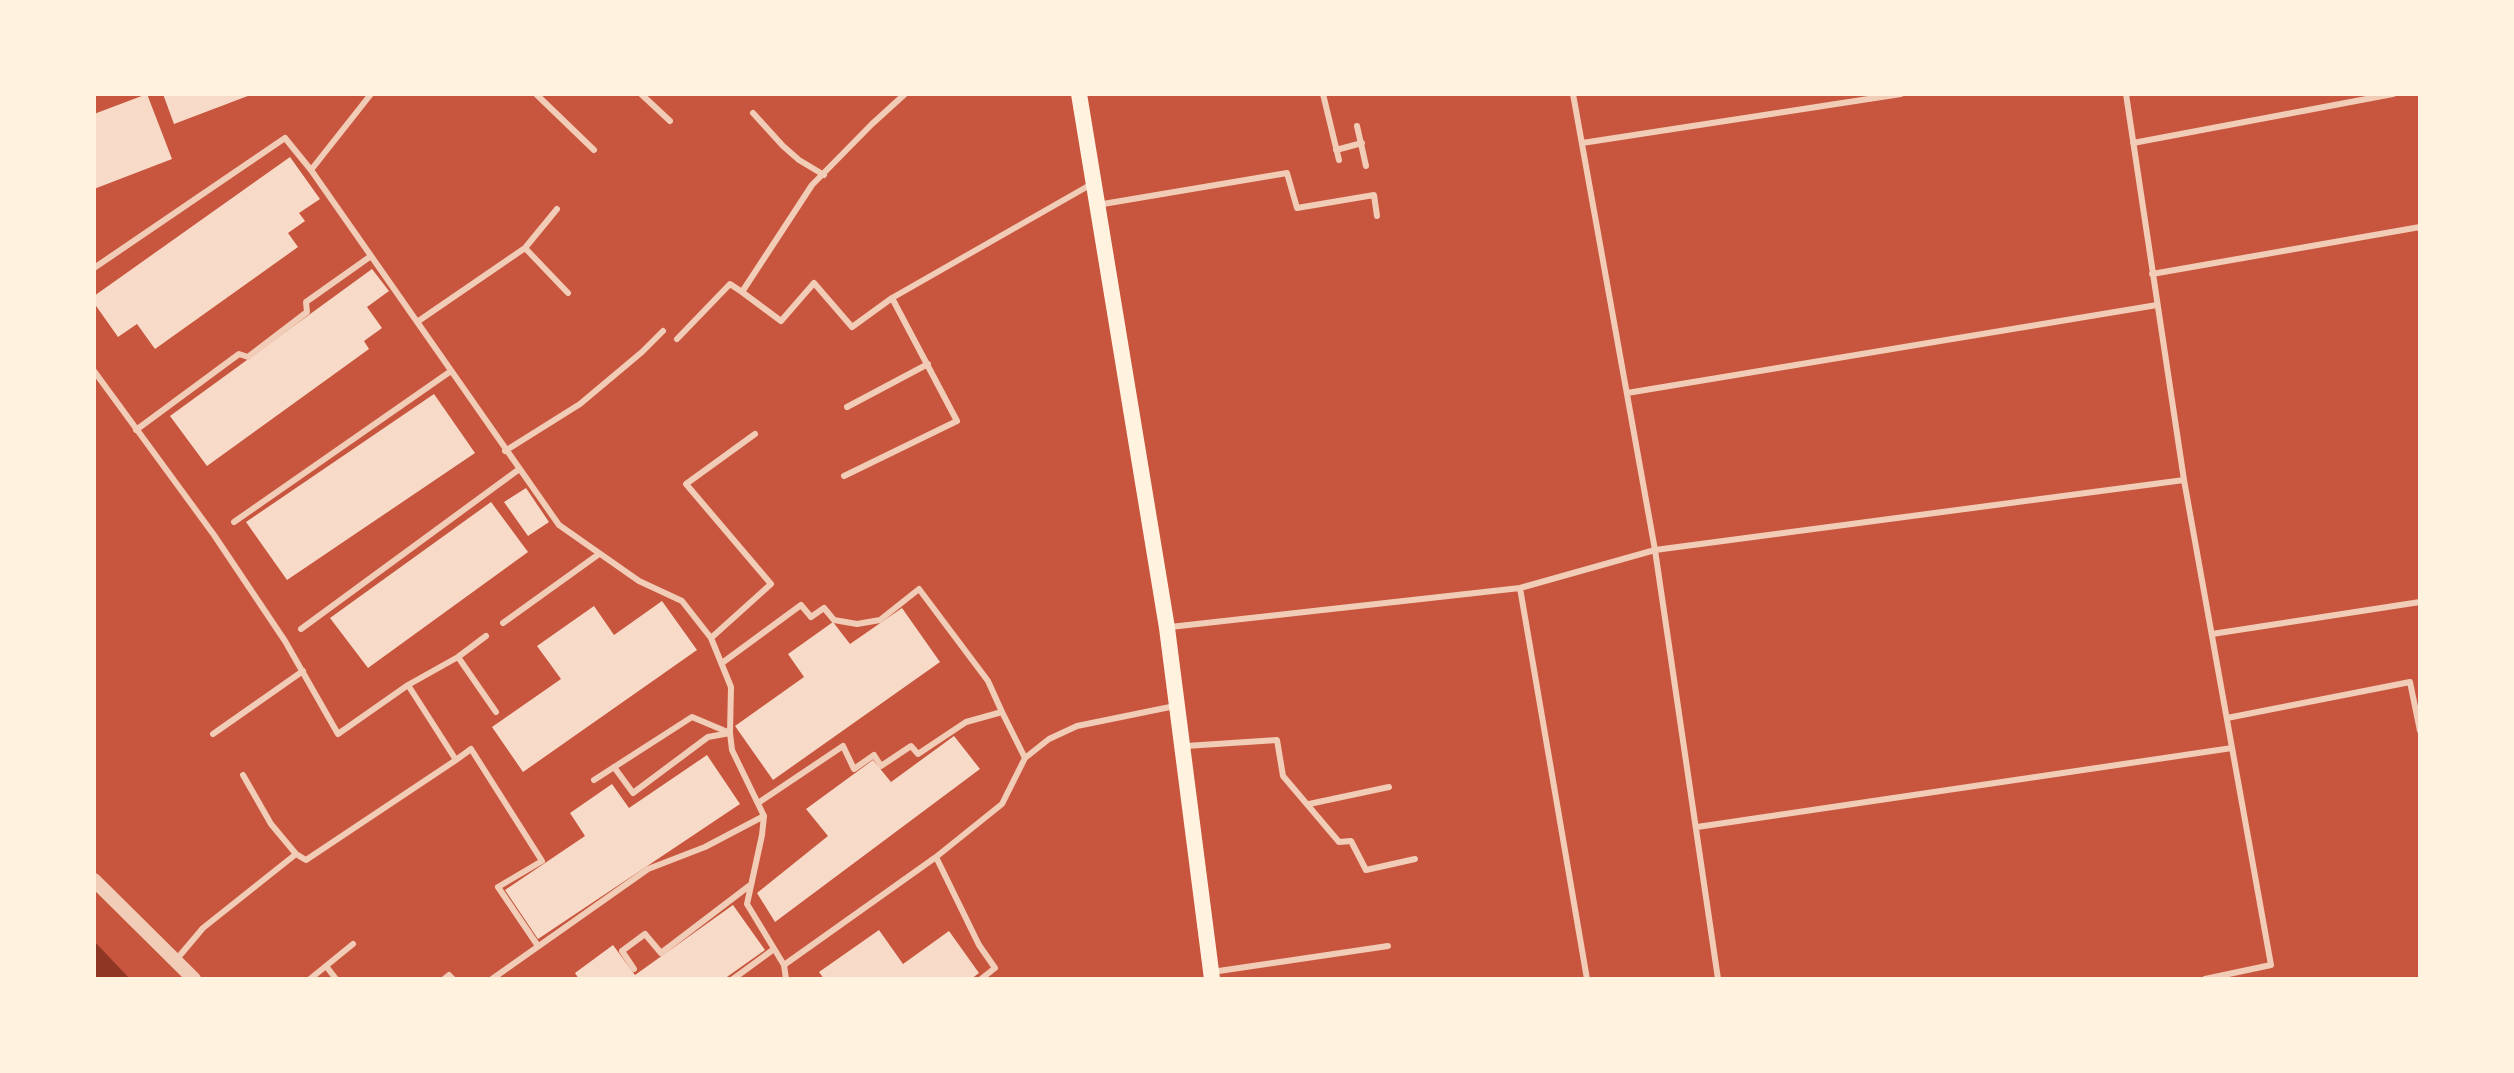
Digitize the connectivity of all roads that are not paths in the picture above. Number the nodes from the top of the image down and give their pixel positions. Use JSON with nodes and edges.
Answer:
{"nodes":[{"id":1,"x":371,"y":94,"type":"edge"},
{"id":2,"x":537,"y":94,"type":"edge"},
{"id":3,"x":641,"y":94,"type":"edge"},
{"id":4,"x":905,"y":94,"type":"edge"},
{"id":5,"x":1079,"y":94,"type":"edge"},
{"id":6,"x":1323,"y":94,"type":"edge"},
{"id":7,"x":1573,"y":94,"type":"edge"},
{"id":8,"x":1901,"y":94,"type":"edge"},
{"id":9,"x":2126,"y":94,"type":"edge"},
{"id":10,"x":2393,"y":94,"type":"edge"},
{"id":11,"x":753,"y":113,"type":"dead end"},
{"id":12,"x":670,"y":121,"type":"dead end"},
{"id":13,"x":1357,"y":126,"type":"dead end"},
{"id":14,"x":1362,"y":143,"type":"junction"},
{"id":15,"x":1582,"y":143,"type":"junction"},
{"id":16,"x":2133,"y":143,"type":"junction"},
{"id":17,"x":594,"y":150,"type":"dead end"},
{"id":18,"x":1336,"y":150,"type":"junction"},
{"id":19,"x":1339,"y":160,"type":"dead end"},
{"id":20,"x":1366,"y":166,"type":"dead end"},
{"id":21,"x":311,"y":170,"type":"junction"},
{"id":22,"x":824,"y":175,"type":"junction"},
{"id":23,"x":1094,"y":183,"type":"junction"},
{"id":24,"x":1097,"y":205,"type":"junction"},
{"id":25,"x":557,"y":209,"type":"dead end"},
{"id":26,"x":1377,"y":216,"type":"dead end"},
{"id":27,"x":2420,"y":227,"type":"edge"},
{"id":28,"x":525,"y":248,"type":"junction"},
{"id":29,"x":371,"y":256,"type":"junction"},
{"id":30,"x":94,"y":268,"type":"edge"},
{"id":31,"x":2152,"y":274,"type":"junction"},
{"id":32,"x":742,"y":292,"type":"junction"},
{"id":33,"x":568,"y":293,"type":"dead end"},
{"id":34,"x":892,"y":298,"type":"junction"},
{"id":35,"x":2157,"y":305,"type":"junction"},
{"id":36,"x":417,"y":322,"type":"junction"},
{"id":37,"x":663,"y":331,"type":"dead end"},
{"id":38,"x":677,"y":339,"type":"dead end"},
{"id":39,"x":928,"y":364,"type":"junction"},
{"id":40,"x":94,"y":371,"type":"edge"},
{"id":41,"x":451,"y":371,"type":"junction"},
{"id":42,"x":1627,"y":393,"type":"junction"},
{"id":43,"x":847,"y":407,"type":"dead end"},
{"id":44,"x":136,"y":430,"type":"junction"},
{"id":45,"x":755,"y":434,"type":"dead end"},
{"id":46,"x":505,"y":451,"type":"junction"},
{"id":47,"x":518,"y":470,"type":"junction"},
{"id":48,"x":844,"y":476,"type":"dead end"},
{"id":49,"x":2184,"y":480,"type":"junction"},
{"id":50,"x":234,"y":522,"type":"dead end"},
{"id":51,"x":1655,"y":550,"type":"junction"},
{"id":52,"x":599,"y":554,"type":"junction"},
{"id":53,"x":1520,"y":588,"type":"junction"},
{"id":54,"x":2420,"y":602,"type":"edge"},
{"id":55,"x":503,"y":623,"type":"dead end"},
{"id":56,"x":1167,"y":628,"type":"junction"},
{"id":57,"x":301,"y":629,"type":"dead end"},
{"id":58,"x":2212,"y":634,"type":"junction"},
{"id":59,"x":486,"y":636,"type":"dead end"},
{"id":60,"x":711,"y":638,"type":"junction"},
{"id":61,"x":458,"y":657,"type":"junction"},
{"id":62,"x":722,"y":663,"type":"junction"},
{"id":63,"x":303,"y":671,"type":"junction"},
{"id":64,"x":408,"y":685,"type":"junction"},
{"id":65,"x":1177,"y":706,"type":"junction"},
{"id":66,"x":496,"y":712,"type":"dead end"},
{"id":67,"x":1002,"y":712,"type":"junction"},
{"id":68,"x":2227,"y":718,"type":"junction"},
{"id":69,"x":2420,"y":731,"type":"edge"},
{"id":70,"x":730,"y":733,"type":"junction"},
{"id":71,"x":213,"y":734,"type":"dead end"},
{"id":72,"x":1182,"y":746,"type":"junction"},
{"id":73,"x":2232,"y":748,"type":"junction"},
{"id":74,"x":1025,"y":758,"type":"junction"},
{"id":75,"x":456,"y":760,"type":"junction"},
{"id":76,"x":614,"y":767,"type":"junction"},
{"id":77,"x":243,"y":775,"type":"dead end"},
{"id":78,"x":594,"y":780,"type":"dead end"},
{"id":79,"x":1389,"y":787,"type":"dead end"},
{"id":80,"x":758,"y":803,"type":"junction"},
{"id":81,"x":1309,"y":804,"type":"junction"},
{"id":82,"x":764,"y":816,"type":"junction"},
{"id":83,"x":1697,"y":827,"type":"junction"},
{"id":84,"x":296,"y":854,"type":"junction"},
{"id":85,"x":936,"y":857,"type":"junction"},
{"id":86,"x":1415,"y":859,"type":"dead end"},
{"id":87,"x":94,"y":880,"type":"edge"},
{"id":88,"x":749,"y":886,"type":"junction"},
{"id":89,"x":353,"y":944,"type":"dead end"},
{"id":90,"x":538,"y":946,"type":"junction"},
{"id":91,"x":1388,"y":946,"type":"dead end"},
{"id":92,"x":774,"y":949,"type":"junction"},
{"id":93,"x":175,"y":960,"type":"junction"},
{"id":94,"x":784,"y":965,"type":"junction"},
{"id":95,"x":326,"y":966,"type":"junction"},
{"id":96,"x":634,"y":969,"type":"dead end"},
{"id":97,"x":1212,"y":976,"type":"edge"},
{"id":98,"x":194,"y":979,"type":"edge"},
{"id":99,"x":310,"y":979,"type":"edge"},
{"id":100,"x":336,"y":979,"type":"edge"},
{"id":101,"x":444,"y":979,"type":"edge"},
{"id":102,"x":453,"y":979,"type":"edge"},
{"id":103,"x":492,"y":979,"type":"edge"},
{"id":104,"x":733,"y":979,"type":"edge"},
{"id":105,"x":786,"y":979,"type":"edge"},
{"id":106,"x":981,"y":979,"type":"edge"},
{"id":107,"x":1587,"y":979,"type":"edge"},
{"id":108,"x":1718,"y":979,"type":"edge"},
{"id":109,"x":2205,"y":979,"type":"edge"}],
"edges":[{"from":1,"to":21,"type":"lane"},
{"from":2,"to":17,"type":"lane"},
{"from":3,"to":12,"type":"lane"},
{"from":4,"to":22,"type":"lane"},
{"from":5,"to":23,"type":"main road"},
{"from":6,"to":18,"type":"lane"},
{"from":7,"to":15,"type":"lane"},
{"from":8,"to":15,"type":"lane"},
{"from":9,"to":16,"type":"lane"},
{"from":10,"to":16,"type":"lane"},
{"from":11,"to":22,"type":"lane"},
{"from":13,"to":14,"type":"lane"},
{"from":14,"to":18,"type":"lane"},
{"from":14,"to":20,"type":"lane"},
{"from":15,"to":42,"type":"lane"},
{"from":16,"to":31,"type":"lane"},
{"from":18,"to":19,"type":"lane"},
{"from":21,"to":29,"type":"lane"},
{"from":21,"to":30,"type":"lane"},
{"from":22,"to":32,"type":"lane"},
{"from":23,"to":24,"type":"main road"},
{"from":23,"to":34,"type":"lane"},
{"from":24,"to":26,"type":"lane"},
{"from":24,"to":56,"type":"main road"},
{"from":25,"to":28,"type":"lane"},
{"from":27,"to":31,"type":"lane"},
{"from":28,"to":33,"type":"lane"},
{"from":28,"to":36,"type":"lane"},
{"from":29,"to":36,"type":"lane"},
{"from":29,"to":44,"type":"lane"},
{"from":31,"to":35,"type":"lane"},
{"from":32,"to":34,"type":"lane"},
{"from":32,"to":38,"type":"lane"},
{"from":34,"to":39,"type":"lane"},
{"from":35,"to":42,"type":"lane"},
{"from":35,"to":49,"type":"lane"},
{"from":36,"to":41,"type":"lane"},
{"from":37,"to":46,"type":"lane"},
{"from":39,"to":43,"type":"lane"},
{"from":39,"to":48,"type":"lane"},
{"from":40,"to":44,"type":"lane"},
{"from":41,"to":46,"type":"lane"},
{"from":41,"to":50,"type":"lane"},
{"from":42,"to":51,"type":"lane"},
{"from":44,"to":63,"type":"lane"},
{"from":45,"to":60,"type":"lane"},
{"from":46,"to":47,"type":"lane"},
{"from":47,"to":52,"type":"lane"},
{"from":47,"to":57,"type":"lane"},
{"from":49,"to":51,"type":"lane"},
{"from":49,"to":58,"type":"lane"},
{"from":51,"to":53,"type":"lane"},
{"from":51,"to":83,"type":"lane"},
{"from":52,"to":55,"type":"lane"},
{"from":52,"to":60,"type":"lane"},
{"from":53,"to":56,"type":"lane"},
{"from":53,"to":107,"type":"lane"},
{"from":54,"to":58,"type":"lane"},
{"from":56,"to":65,"type":"main road"},
{"from":58,"to":68,"type":"lane"},
{"from":59,"to":61,"type":"lane"},
{"from":60,"to":62,"type":"lane"},
{"from":61,"to":64,"type":"lane"},
{"from":61,"to":66,"type":"lane"},
{"from":62,"to":67,"type":"lane"},
{"from":62,"to":70,"type":"lane"},
{"from":63,"to":64,"type":"lane"},
{"from":63,"to":71,"type":"lane"},
{"from":64,"to":75,"type":"lane"},
{"from":65,"to":72,"type":"main road"},
{"from":65,"to":74,"type":"lane"},
{"from":67,"to":74,"type":"lane"},
{"from":67,"to":80,"type":"lane"},
{"from":68,"to":69,"type":"lane"},
{"from":68,"to":73,"type":"lane"},
{"from":70,"to":76,"type":"lane"},
{"from":70,"to":76,"type":"lane"},
{"from":70,"to":80,"type":"lane"},
{"from":72,"to":81,"type":"lane"},
{"from":72,"to":97,"type":"main road"},
{"from":73,"to":83,"type":"lane"},
{"from":73,"to":109,"type":"lane"},
{"from":74,"to":85,"type":"lane"},
{"from":75,"to":84,"type":"lane"},
{"from":75,"to":90,"type":"lane"},
{"from":76,"to":78,"type":"lane"},
{"from":77,"to":84,"type":"lane"},
{"from":79,"to":81,"type":"lane"},
{"from":80,"to":82,"type":"lane"},
{"from":81,"to":86,"type":"lane"},
{"from":82,"to":88,"type":"lane"},
{"from":82,"to":90,"type":"lane"},
{"from":83,"to":108,"type":"lane"},
{"from":84,"to":93,"type":"lane"},
{"from":85,"to":94,"type":"lane"},
{"from":85,"to":106,"type":"lane"},
{"from":87,"to":93,"type":"street"},
{"from":88,"to":92,"type":"lane"},
{"from":88,"to":96,"type":"lane"},
{"from":89,"to":95,"type":"lane"},
{"from":90,"to":103,"type":"lane"},
{"from":91,"to":97,"type":"lane"},
{"from":92,"to":94,"type":"lane"},
{"from":92,"to":104,"type":"lane"},
{"from":93,"to":98,"type":"street"},
{"from":94,"to":105,"type":"lane"},
{"from":95,"to":99,"type":"lane"},
{"from":95,"to":100,"type":"lane"},
{"from":101,"to":102,"type":"lane"}]}
